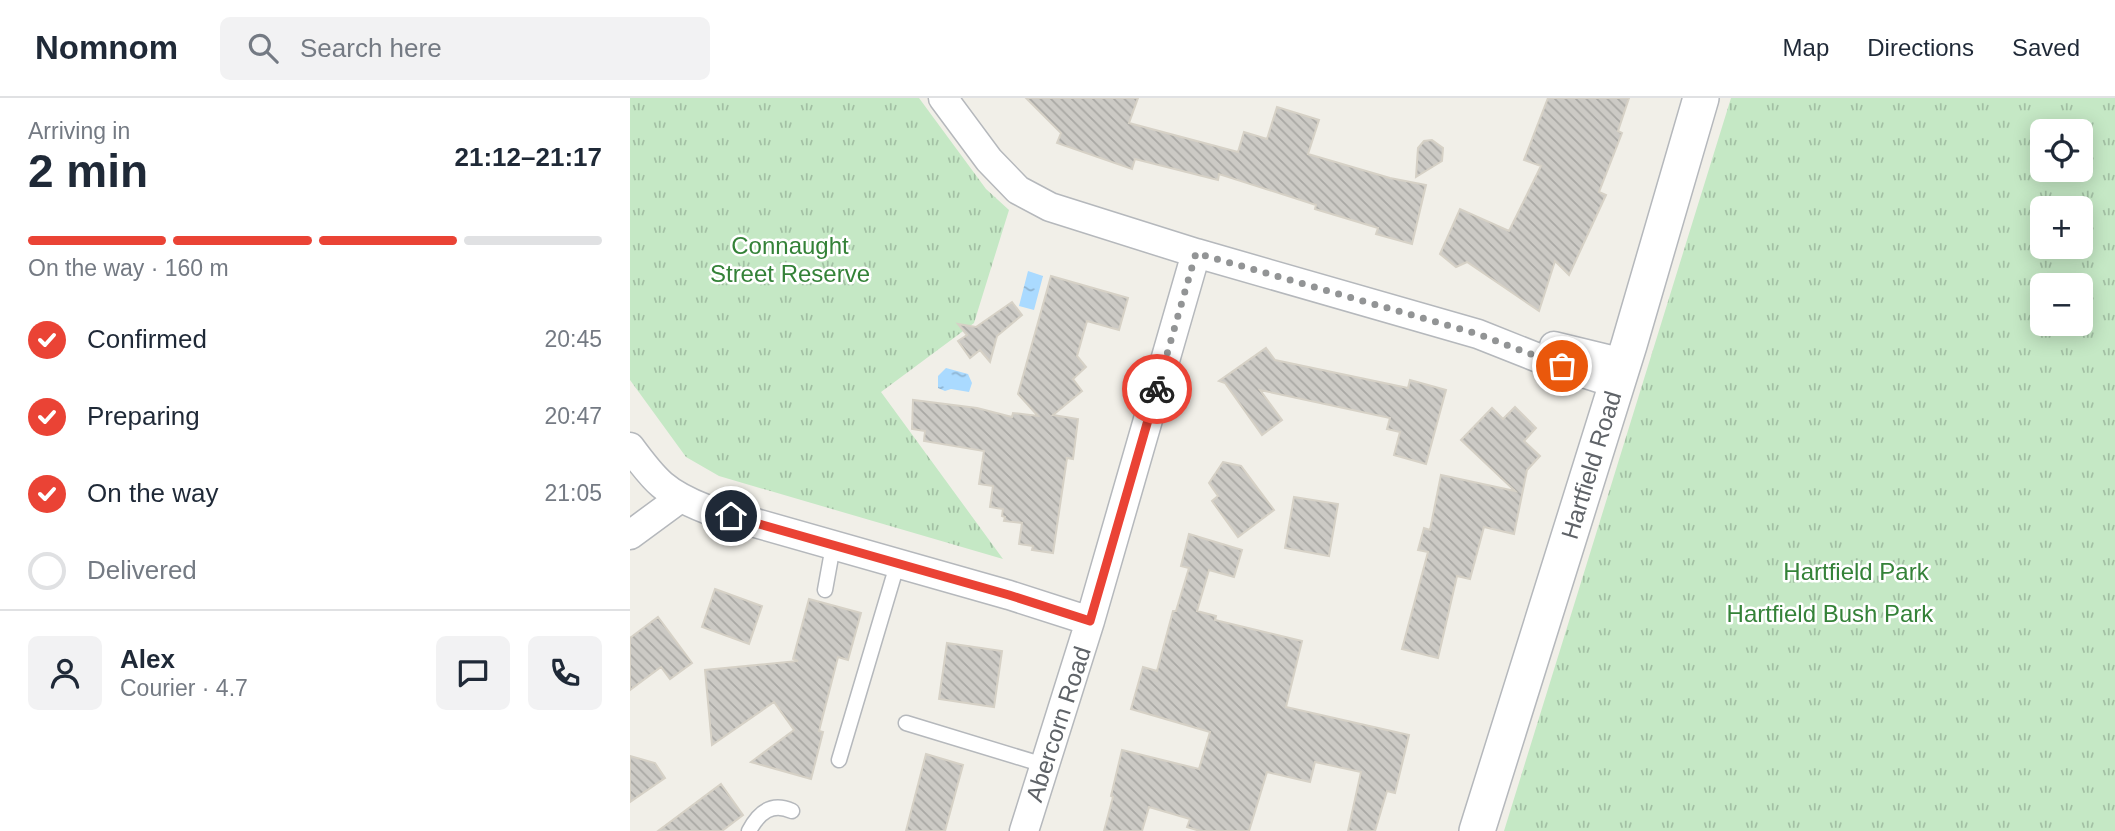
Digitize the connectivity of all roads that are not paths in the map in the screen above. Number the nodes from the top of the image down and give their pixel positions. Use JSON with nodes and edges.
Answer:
{"nodes":[{"id":1,"x":943,"y":98,"type":"edge"},
{"id":2,"x":1702,"y":98,"type":"edge"},
{"id":3,"x":1196,"y":253,"type":"junction"},
{"id":4,"x":1620,"y":373,"type":"junction"},
{"id":5,"x":630,"y":447,"type":"edge"},
{"id":6,"x":679,"y":499,"type":"junction"},
{"id":7,"x":630,"y":535,"type":"edge"},
{"id":8,"x":834,"y":546,"type":"junction"},
{"id":9,"x":897,"y":565,"type":"junction"},
{"id":10,"x":825,"y":590,"type":"dead end"},
{"id":11,"x":1090,"y":621,"type":"junction"},
{"id":12,"x":906,"y":723,"type":"dead end"},
{"id":13,"x":839,"y":760,"type":"dead end"},
{"id":14,"x":1044,"y":765,"type":"junction"},
{"id":15,"x":792,"y":811,"type":"dead end"},
{"id":16,"x":749,"y":831,"type":"edge"},
{"id":17,"x":1024,"y":831,"type":"edge"},
{"id":18,"x":1477,"y":831,"type":"edge"}],
"edges":[{"from":1,"to":3,"type":"street"},
{"from":2,"to":4,"type":"street","name":"Hartfield Road"},
{"from":3,"to":4,"type":"street"},
{"from":3,"to":11,"type":"street","name":"Abercorn Road"},
{"from":4,"to":18,"type":"street","name":"Hartfield Road"},
{"from":5,"to":6,"type":"street"},
{"from":6,"to":7,"type":"street"},
{"from":6,"to":8,"type":"street"},
{"from":8,"to":9,"type":"street"},
{"from":8,"to":10,"type":"lane"},
{"from":9,"to":11,"type":"street"},
{"from":9,"to":13,"type":"lane"},
{"from":11,"to":14,"type":"street","name":"Abercorn Road"},
{"from":12,"to":14,"type":"lane"},
{"from":14,"to":17,"type":"street","name":"Abercorn Road"},
{"from":15,"to":16,"type":"lane"}]}
